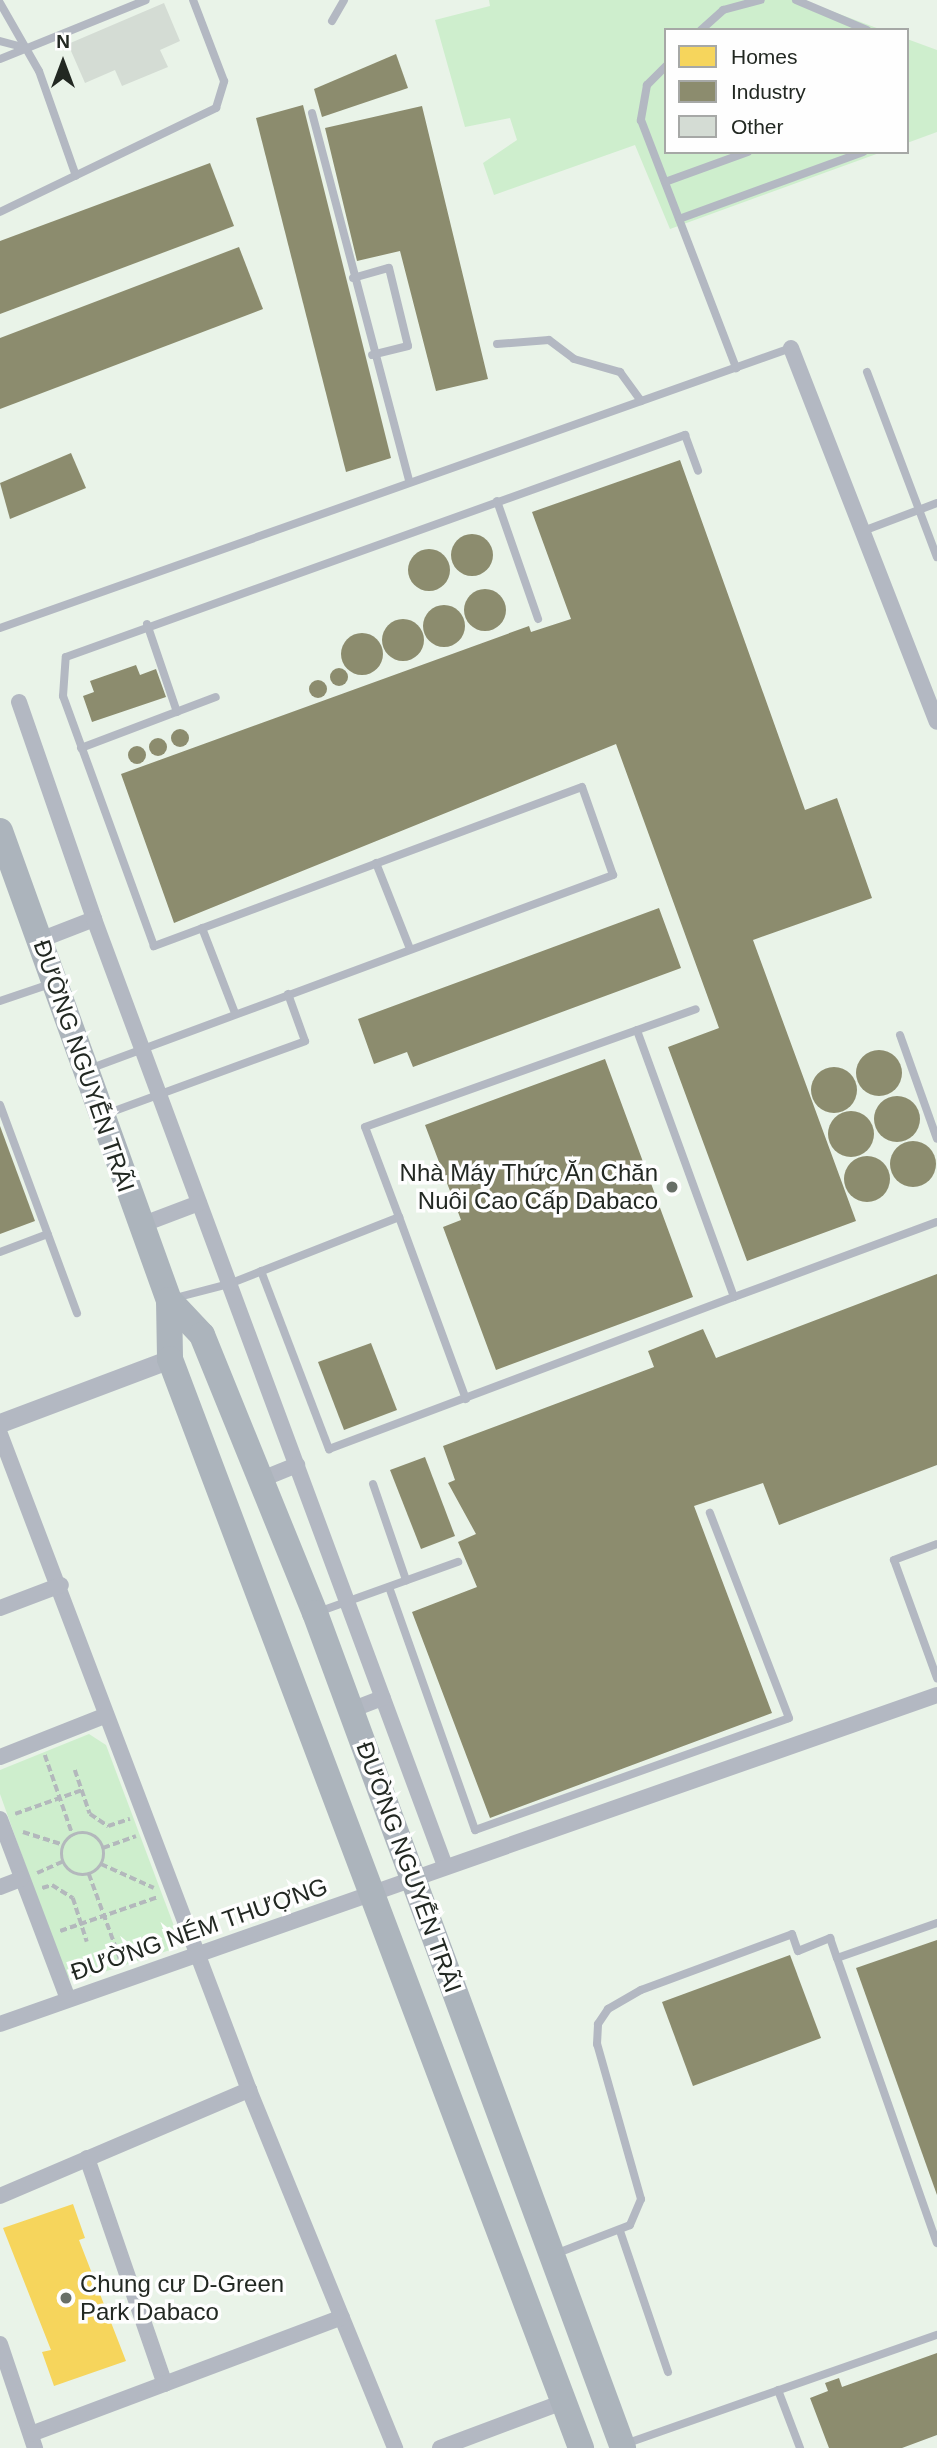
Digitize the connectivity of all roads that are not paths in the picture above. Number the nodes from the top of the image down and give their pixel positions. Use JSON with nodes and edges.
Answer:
{"nodes":[{"id":1,"x":146,"y":0,"type":"edge"},
{"id":2,"x":193,"y":0,"type":"edge"},
{"id":3,"x":344,"y":0,"type":"edge"},
{"id":4,"x":761,"y":0,"type":"edge"},
{"id":5,"x":796,"y":0,"type":"edge"},
{"id":6,"x":0,"y":3,"type":"edge"},
{"id":7,"x":332,"y":21,"type":"dead end"},
{"id":8,"x":703,"y":28,"type":"edge"},
{"id":9,"x":862,"y":28,"type":"edge"},
{"id":10,"x":0,"y":41,"type":"edge"},
{"id":11,"x":27,"y":48,"type":"junction"},
{"id":12,"x":0,"y":59,"type":"edge"},
{"id":13,"x":664,"y":68,"type":"edge"},
{"id":14,"x":312,"y":113,"type":"dead end"},
{"id":15,"x":742,"y":154,"type":"edge"},
{"id":16,"x":858,"y":154,"type":"edge"},
{"id":17,"x":76,"y":176,"type":"junction"},
{"id":18,"x":665,"y":182,"type":"junction"},
{"id":19,"x":0,"y":212,"type":"edge"},
{"id":20,"x":679,"y":219,"type":"junction"},
{"id":21,"x":353,"y":278,"type":"junction"},
{"id":22,"x":497,"y":344,"type":"dead end"},
{"id":23,"x":791,"y":348,"type":"joint"},
{"id":24,"x":372,"y":355,"type":"junction"},
{"id":25,"x":736,"y":368,"type":"junction"},
{"id":26,"x":867,"y":372,"type":"dead end"},
{"id":27,"x":641,"y":401,"type":"junction"},
{"id":28,"x":698,"y":471,"type":"dead end"},
{"id":29,"x":408,"y":480,"type":"junction"},
{"id":30,"x":497,"y":501,"type":"junction"},
{"id":31,"x":937,"y":503,"type":"edge"},
{"id":32,"x":919,"y":510,"type":"junction"},
{"id":33,"x":863,"y":531,"type":"junction"},
{"id":34,"x":937,"y":557,"type":"edge"},
{"id":35,"x":538,"y":619,"type":"dead end"},
{"id":36,"x":148,"y":624,"type":"junction"},
{"id":37,"x":0,"y":628,"type":"edge"},
{"id":38,"x":216,"y":697,"type":"dead end"},
{"id":39,"x":19,"y":702,"type":"dead end"},
{"id":40,"x":177,"y":712,"type":"junction"},
{"id":41,"x":937,"y":722,"type":"edge"},
{"id":42,"x":81,"y":748,"type":"junction"},
{"id":43,"x":0,"y":831,"type":"edge"},
{"id":44,"x":376,"y":863,"type":"junction"},
{"id":45,"x":94,"y":919,"type":"junction"},
{"id":46,"x":202,"y":928,"type":"junction"},
{"id":47,"x":40,"y":940,"type":"junction"},
{"id":48,"x":410,"y":949,"type":"junction"},
{"id":49,"x":54,"y":983,"type":"junction"},
{"id":50,"x":288,"y":994,"type":"junction"},
{"id":51,"x":0,"y":1001,"type":"edge"},
{"id":52,"x":696,"y":1009,"type":"dead end"},
{"id":53,"x":235,"y":1013,"type":"junction"},
{"id":54,"x":637,"y":1030,"type":"junction"},
{"id":55,"x":900,"y":1035,"type":"dead end"},
{"id":56,"x":142,"y":1047,"type":"junction"},
{"id":57,"x":84,"y":1071,"type":"junction"},
{"id":58,"x":160,"y":1096,"type":"junction"},
{"id":59,"x":0,"y":1105,"type":"edge"},
{"id":60,"x":99,"y":1116,"type":"junction"},
{"id":61,"x":937,"y":1139,"type":"edge"},
{"id":62,"x":200,"y":1203,"type":"junction"},
{"id":63,"x":399,"y":1217,"type":"junction"},
{"id":64,"x":937,"y":1222,"type":"edge"},
{"id":65,"x":141,"y":1225,"type":"junction"},
{"id":66,"x":48,"y":1234,"type":"junction"},
{"id":67,"x":0,"y":1252,"type":"edge"},
{"id":68,"x":261,"y":1272,"type":"junction"},
{"id":69,"x":229,"y":1284,"type":"junction"},
{"id":70,"x":734,"y":1297,"type":"junction"},
{"id":71,"x":169,"y":1300,"type":"junction"},
{"id":72,"x":77,"y":1313,"type":"dead end"},
{"id":73,"x":170,"y":1359,"type":"junction"},
{"id":74,"x":466,"y":1399,"type":"junction"},
{"id":75,"x":0,"y":1423,"type":"edge"},
{"id":76,"x":0,"y":1434,"type":"edge"},
{"id":77,"x":297,"y":1465,"type":"junction"},
{"id":78,"x":262,"y":1479,"type":"junction"},
{"id":79,"x":373,"y":1484,"type":"dead end"},
{"id":80,"x":710,"y":1513,"type":"dead end"},
{"id":81,"x":937,"y":1544,"type":"edge"},
{"id":82,"x":458,"y":1562,"type":"dead end"},
{"id":83,"x":406,"y":1580,"type":"junction"},
{"id":84,"x":61,"y":1585,"type":"junction"},
{"id":85,"x":389,"y":1587,"type":"junction"},
{"id":86,"x":347,"y":1602,"type":"junction"},
{"id":87,"x":0,"y":1608,"type":"edge"},
{"id":88,"x":315,"y":1613,"type":"junction"},
{"id":89,"x":937,"y":1678,"type":"edge"},
{"id":90,"x":937,"y":1695,"type":"edge"},
{"id":91,"x":383,"y":1698,"type":"junction"},
{"id":92,"x":351,"y":1710,"type":"junction"},
{"id":93,"x":104,"y":1716,"type":"junction"},
{"id":94,"x":0,"y":1757,"type":"edge"},
{"id":95,"x":7,"y":1821,"type":"edge"},
{"id":96,"x":445,"y":1866,"type":"junction"},
{"id":97,"x":26,"y":1877,"type":"junction"},
{"id":98,"x":413,"y":1877,"type":"junction"},
{"id":99,"x":0,"y":1887,"type":"edge"},
{"id":100,"x":374,"y":1892,"type":"junction"},
{"id":101,"x":937,"y":1923,"type":"edge"},
{"id":102,"x":197,"y":1952,"type":"junction"},
{"id":103,"x":837,"y":1958,"type":"junction"},
{"id":104,"x":68,"y":1999,"type":"junction"},
{"id":105,"x":0,"y":2024,"type":"edge"},
{"id":106,"x":249,"y":2090,"type":"junction"},
{"id":107,"x":87,"y":2158,"type":"junction"},
{"id":108,"x":0,"y":2196,"type":"edge"},
{"id":109,"x":620,"y":2231,"type":"junction"},
{"id":110,"x":937,"y":2244,"type":"edge"},
{"id":111,"x":552,"y":2255,"type":"junction"},
{"id":112,"x":342,"y":2317,"type":"junction"},
{"id":113,"x":937,"y":2334,"type":"edge"},
{"id":114,"x":0,"y":2344,"type":"edge"},
{"id":115,"x":668,"y":2372,"type":"dead end"},
{"id":116,"x":165,"y":2384,"type":"junction"},
{"id":117,"x":778,"y":2390,"type":"junction"},
{"id":118,"x":563,"y":2402,"type":"junction"},
{"id":119,"x":33,"y":2441,"type":"edge"},
{"id":120,"x":623,"y":2447,"type":"edge"},
{"id":121,"x":395,"y":2448,"type":"edge"},
{"id":122,"x":440,"y":2448,"type":"edge"},
{"id":123,"x":581,"y":2448,"type":"edge"},
{"id":124,"x":800,"y":2448,"type":"edge"}],
"edges":[{"from":1,"to":11,"type":"lane"},
{"from":2,"to":17,"type":"lane"},
{"from":3,"to":7,"type":"lane"},
{"from":4,"to":8,"type":"lane"},
{"from":5,"to":9,"type":"lane"},
{"from":6,"to":11,"type":"lane"},
{"from":10,"to":11,"type":"lane"},
{"from":11,"to":12,"type":"lane"},
{"from":11,"to":17,"type":"lane"},
{"from":13,"to":18,"type":"lane"},
{"from":14,"to":21,"type":"lane"},
{"from":15,"to":18,"type":"lane"},
{"from":16,"to":20,"type":"lane"},
{"from":17,"to":19,"type":"lane"},
{"from":18,"to":20,"type":"lane"},
{"from":20,"to":25,"type":"lane"},
{"from":21,"to":24,"type":"lane"},
{"from":21,"to":24,"type":"lane"},
{"from":22,"to":27,"type":"lane"},
{"from":23,"to":25,"type":"lane"},
{"from":23,"to":33,"type":"street"},
{"from":24,"to":29,"type":"lane"},
{"from":25,"to":27,"type":"lane"},
{"from":26,"to":32,"type":"lane"},
{"from":27,"to":29,"type":"lane"},
{"from":28,"to":30,"type":"lane"},
{"from":29,"to":37,"type":"lane"},
{"from":30,"to":35,"type":"lane"},
{"from":30,"to":36,"type":"lane"},
{"from":31,"to":32,"type":"lane"},
{"from":32,"to":33,"type":"lane"},
{"from":32,"to":34,"type":"lane"},
{"from":33,"to":41,"type":"street"},
{"from":36,"to":40,"type":"lane"},
{"from":36,"to":42,"type":"lane"},
{"from":38,"to":40,"type":"lane"},
{"from":39,"to":45,"type":"street"},
{"from":40,"to":42,"type":"lane"},
{"from":42,"to":46,"type":"lane"},
{"from":43,"to":47,"type":"highway","name":"ĐƯỜNG NGUYỄN TRÃI"},
{"from":44,"to":46,"type":"lane"},
{"from":44,"to":48,"type":"lane"},
{"from":44,"to":48,"type":"lane"},
{"from":45,"to":47,"type":"street"},
{"from":45,"to":56,"type":"street"},
{"from":46,"to":53,"type":"lane"},
{"from":47,"to":49,"type":"highway","name":"ĐƯỜNG NGUYỄN TRÃI"},
{"from":48,"to":50,"type":"lane"},
{"from":49,"to":51,"type":"lane"},
{"from":49,"to":57,"type":"highway","name":"ĐƯỜNG NGUYỄN TRÃI"},
{"from":50,"to":53,"type":"lane"},
{"from":50,"to":58,"type":"lane"},
{"from":52,"to":54,"type":"lane"},
{"from":53,"to":56,"type":"lane"},
{"from":54,"to":63,"type":"lane"},
{"from":54,"to":70,"type":"lane"},
{"from":55,"to":61,"type":"lane"},
{"from":56,"to":57,"type":"lane"},
{"from":56,"to":58,"type":"street"},
{"from":57,"to":60,"type":"highway","name":"ĐƯỜNG NGUYỄN TRÃI"},
{"from":58,"to":60,"type":"lane"},
{"from":58,"to":62,"type":"street"},
{"from":59,"to":66,"type":"lane"},
{"from":60,"to":65,"type":"highway","name":"ĐƯỜNG NGUYỄN TRÃI"},
{"from":62,"to":65,"type":"street"},
{"from":62,"to":69,"type":"street"},
{"from":63,"to":68,"type":"lane"},
{"from":63,"to":74,"type":"lane"},
{"from":64,"to":70,"type":"lane"},
{"from":65,"to":71,"type":"highway","name":"ĐƯỜNG NGUYỄN TRÃI"},
{"from":66,"to":67,"type":"lane"},
{"from":66,"to":72,"type":"lane"},
{"from":68,"to":69,"type":"lane"},
{"from":68,"to":74,"type":"lane"},
{"from":69,"to":71,"type":"lane"},
{"from":69,"to":77,"type":"street"},
{"from":70,"to":74,"type":"lane"},
{"from":71,"to":73,"type":"highway","name":"ĐƯỜNG NGUYỄN TRÃI"},
{"from":71,"to":78,"type":"highway","name":"ĐƯỜNG NGUYỄN TRÃI"},
{"from":73,"to":75,"type":"street"},
{"from":73,"to":100,"type":"highway","name":"ĐƯỜNG NGUYỄN TRÃI"},
{"from":76,"to":84,"type":"street"},
{"from":77,"to":78,"type":"street"},
{"from":77,"to":86,"type":"street"},
{"from":78,"to":88,"type":"highway","name":"ĐƯỜNG NGUYỄN TRÃI"},
{"from":79,"to":83,"type":"lane"},
{"from":80,"to":85,"type":"lane"},
{"from":81,"to":89,"type":"lane"},
{"from":82,"to":83,"type":"lane"},
{"from":83,"to":85,"type":"lane"},
{"from":84,"to":87,"type":"street"},
{"from":84,"to":93,"type":"street"},
{"from":85,"to":86,"type":"lane"},
{"from":86,"to":88,"type":"lane"},
{"from":86,"to":91,"type":"street"},
{"from":88,"to":92,"type":"highway","name":"ĐƯỜNG NGUYỄN TRÃI"},
{"from":90,"to":96,"type":"street","name":"ĐƯỜNG NÉM THƯỢNG"},
{"from":91,"to":92,"type":"street"},
{"from":91,"to":96,"type":"street"},
{"from":92,"to":98,"type":"highway","name":"ĐƯỜNG NGUYỄN TRÃI"},
{"from":93,"to":94,"type":"street"},
{"from":93,"to":102,"type":"street"},
{"from":95,"to":97,"type":"street"},
{"from":96,"to":98,"type":"street","name":"ĐƯỜNG NÉM THƯỢNG"},
{"from":97,"to":99,"type":"street"},
{"from":97,"to":104,"type":"street"},
{"from":98,"to":100,"type":"street","name":"ĐƯỜNG NÉM THƯỢNG"},
{"from":98,"to":111,"type":"highway","name":"ĐƯỜNG NGUYỄN TRÃI"},
{"from":100,"to":102,"type":"street","name":"ĐƯỜNG NÉM THƯỢNG"},
{"from":100,"to":118,"type":"highway","name":"ĐƯỜNG NGUYỄN TRÃI"},
{"from":101,"to":103,"type":"lane"},
{"from":102,"to":104,"type":"street","name":"ĐƯỜNG NÉM THƯỢNG"},
{"from":102,"to":106,"type":"street"},
{"from":103,"to":109,"type":"lane"},
{"from":103,"to":110,"type":"lane"},
{"from":104,"to":105,"type":"street","name":"ĐƯỜNG NÉM THƯỢNG"},
{"from":106,"to":107,"type":"street"},
{"from":106,"to":112,"type":"street"},
{"from":107,"to":108,"type":"street"},
{"from":107,"to":116,"type":"street"},
{"from":109,"to":111,"type":"lane"},
{"from":109,"to":115,"type":"lane"},
{"from":111,"to":120,"type":"highway","name":"ĐƯỜNG NGUYỄN TRÃI"},
{"from":112,"to":116,"type":"street"},
{"from":112,"to":121,"type":"street"},
{"from":113,"to":117,"type":"lane"},
{"from":114,"to":119,"type":"street"},
{"from":116,"to":119,"type":"street"},
{"from":117,"to":120,"type":"lane"},
{"from":117,"to":124,"type":"lane"},
{"from":118,"to":122,"type":"street"},
{"from":118,"to":123,"type":"highway","name":"ĐƯỜNG NGUYỄN TRÃI"}]}
